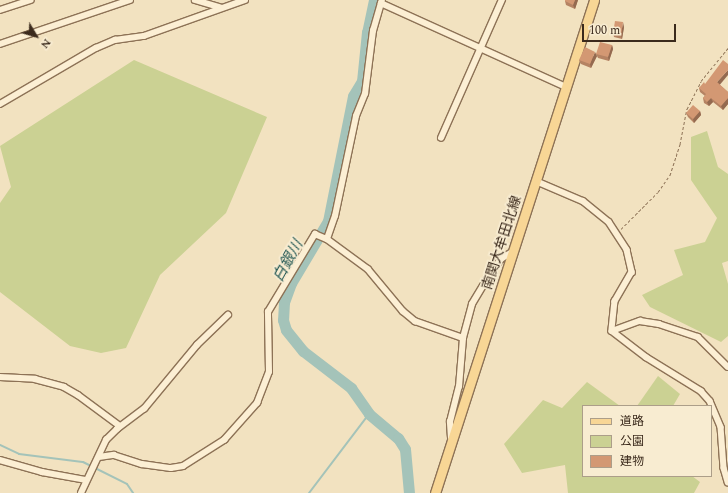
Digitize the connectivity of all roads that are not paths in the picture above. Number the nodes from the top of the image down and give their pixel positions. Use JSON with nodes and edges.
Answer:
{"nodes":[{"id":1,"x":30,"y":0,"type":"edge"},
{"id":2,"x":130,"y":0,"type":"edge"},
{"id":3,"x":195,"y":0,"type":"edge"},
{"id":4,"x":245,"y":0,"type":"edge"},
{"id":5,"x":502,"y":0,"type":"edge"},
{"id":6,"x":594,"y":0,"type":"edge"},
{"id":7,"x":382,"y":1,"type":"edge"},
{"id":8,"x":220,"y":7,"type":"junction"},
{"id":9,"x":0,"y":10,"type":"edge"},
{"id":10,"x":0,"y":44,"type":"edge"},
{"id":11,"x":480,"y":47,"type":"junction"},
{"id":12,"x":566,"y":87,"type":"junction"},
{"id":13,"x":0,"y":104,"type":"edge"},
{"id":14,"x":441,"y":138,"type":"dead end"},
{"id":15,"x":536,"y":182,"type":"junction"},
{"id":16,"x":325,"y":238,"type":"junction"},
{"id":17,"x":514,"y":251,"type":"junction"},
{"id":18,"x":228,"y":315,"type":"dead end"},
{"id":19,"x":612,"y":331,"type":"junction"},
{"id":20,"x":463,"y":338,"type":"junction"},
{"id":21,"x":728,"y":367,"type":"edge"},
{"id":22,"x":0,"y":377,"type":"edge"},
{"id":23,"x":711,"y":405,"type":"edge"},
{"id":24,"x":712,"y":407,"type":"edge"},
{"id":25,"x":120,"y":426,"type":"junction"},
{"id":26,"x":452,"y":443,"type":"junction"},
{"id":27,"x":99,"y":458,"type":"junction"},
{"id":28,"x":0,"y":460,"type":"edge"},
{"id":29,"x":86,"y":480,"type":"junction"},
{"id":30,"x":728,"y":482,"type":"edge"},
{"id":31,"x":439,"y":488,"type":"edge"},
{"id":32,"x":81,"y":493,"type":"edge"},
{"id":33,"x":435,"y":493,"type":"edge"}],
"edges":[{"from":1,"to":9,"type":"street"},
{"from":2,"to":10,"type":"street"},
{"from":3,"to":8,"type":"street"},
{"from":4,"to":8,"type":"street"},
{"from":5,"to":11,"type":"street"},
{"from":6,"to":12,"type":"main road","name":"南関大牟田北線"},
{"from":7,"to":11,"type":"street"},
{"from":7,"to":16,"type":"street"},
{"from":8,"to":13,"type":"street"},
{"from":11,"to":12,"type":"street"},
{"from":11,"to":14,"type":"street"},
{"from":12,"to":15,"type":"main road","name":"南関大牟田北線"},
{"from":15,"to":17,"type":"main road","name":"南関大牟田北線"},
{"from":15,"to":19,"type":"street"},
{"from":16,"to":20,"type":"street"},
{"from":16,"to":27,"type":"street"},
{"from":17,"to":20,"type":"street"},
{"from":17,"to":26,"type":"main road","name":"南関大牟田北線"},
{"from":18,"to":25,"type":"street"},
{"from":19,"to":21,"type":"street"},
{"from":19,"to":23,"type":"street"},
{"from":20,"to":26,"type":"street"},
{"from":22,"to":25,"type":"street"},
{"from":24,"to":30,"type":"street"},
{"from":25,"to":27,"type":"street"},
{"from":26,"to":31,"type":"main road","name":"南関大牟田北線"},
{"from":27,"to":29,"type":"street"},
{"from":28,"to":29,"type":"street"},
{"from":29,"to":32,"type":"street"},
{"from":31,"to":33,"type":"main road","name":"南関大牟田北線"}]}
